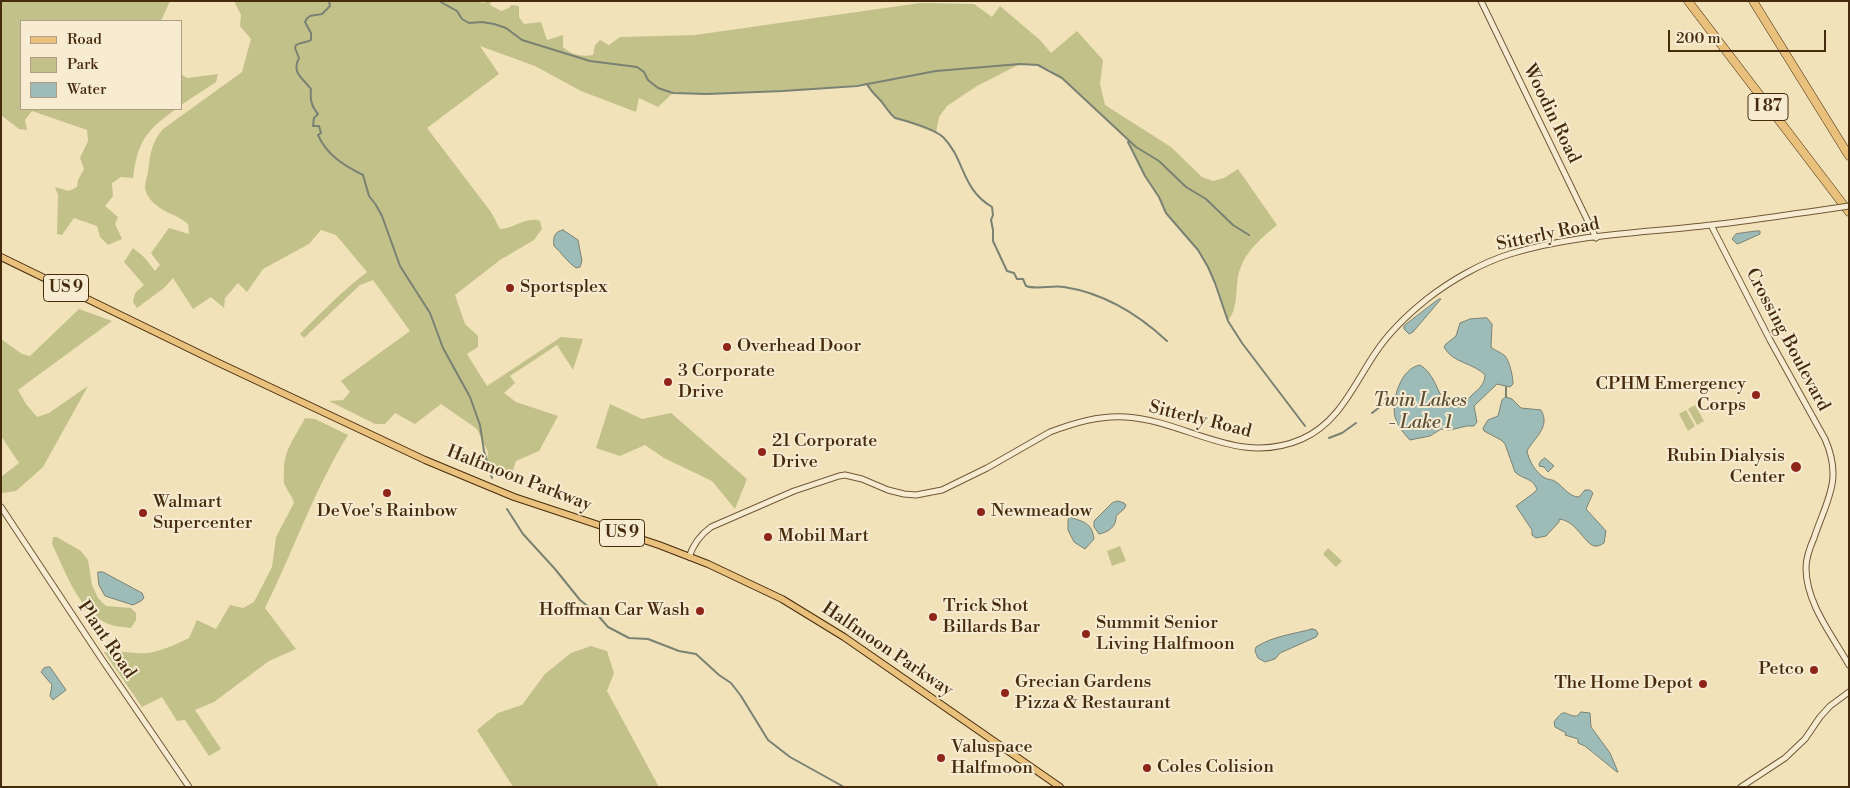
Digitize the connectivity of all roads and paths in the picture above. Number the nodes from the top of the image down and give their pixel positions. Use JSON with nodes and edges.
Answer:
{"nodes":[{"id":1,"x":1482,"y":1,"type":"edge"},
{"id":2,"x":1688,"y":1,"type":"edge"},
{"id":3,"x":1753,"y":1,"type":"edge"},
{"id":4,"x":1849,"y":156,"type":"edge"},
{"id":5,"x":1849,"y":206,"type":"edge"},
{"id":6,"x":1849,"y":212,"type":"edge"},
{"id":7,"x":1711,"y":225,"type":"junction"},
{"id":8,"x":1596,"y":238,"type":"junction"},
{"id":9,"x":1,"y":257,"type":"edge"},
{"id":10,"x":1,"y":507,"type":"edge"},
{"id":11,"x":689,"y":557,"type":"junction"},
{"id":12,"x":1849,"y":665,"type":"edge"},
{"id":13,"x":1849,"y":692,"type":"edge"},
{"id":14,"x":189,"y":787,"type":"edge"},
{"id":15,"x":1060,"y":787,"type":"edge"},
{"id":16,"x":1741,"y":787,"type":"edge"}],
"edges":[{"from":1,"to":8,"type":"street","name":"Woodin Road"},
{"from":2,"to":6,"type":"highway","number":"I 87"},
{"from":3,"to":4,"type":"highway","number":"I 87"},
{"from":5,"to":7,"type":"street","name":"Sitterly Road","bridge":true},
{"from":7,"to":8,"type":"street","name":"Sitterly Road"},
{"from":7,"to":12,"type":"street","name":"Crossing Boulevard"},
{"from":8,"to":11,"type":"street","name":"Sitterly Road"},
{"from":9,"to":11,"type":"main road","name":"Halfmoon Parkway","number":"US 9"},
{"from":10,"to":14,"type":"street","name":"Plant Road"},
{"from":11,"to":15,"type":"main road","name":"Halfmoon Parkway","number":"US 9"},
{"from":13,"to":16,"type":"street"}]}
